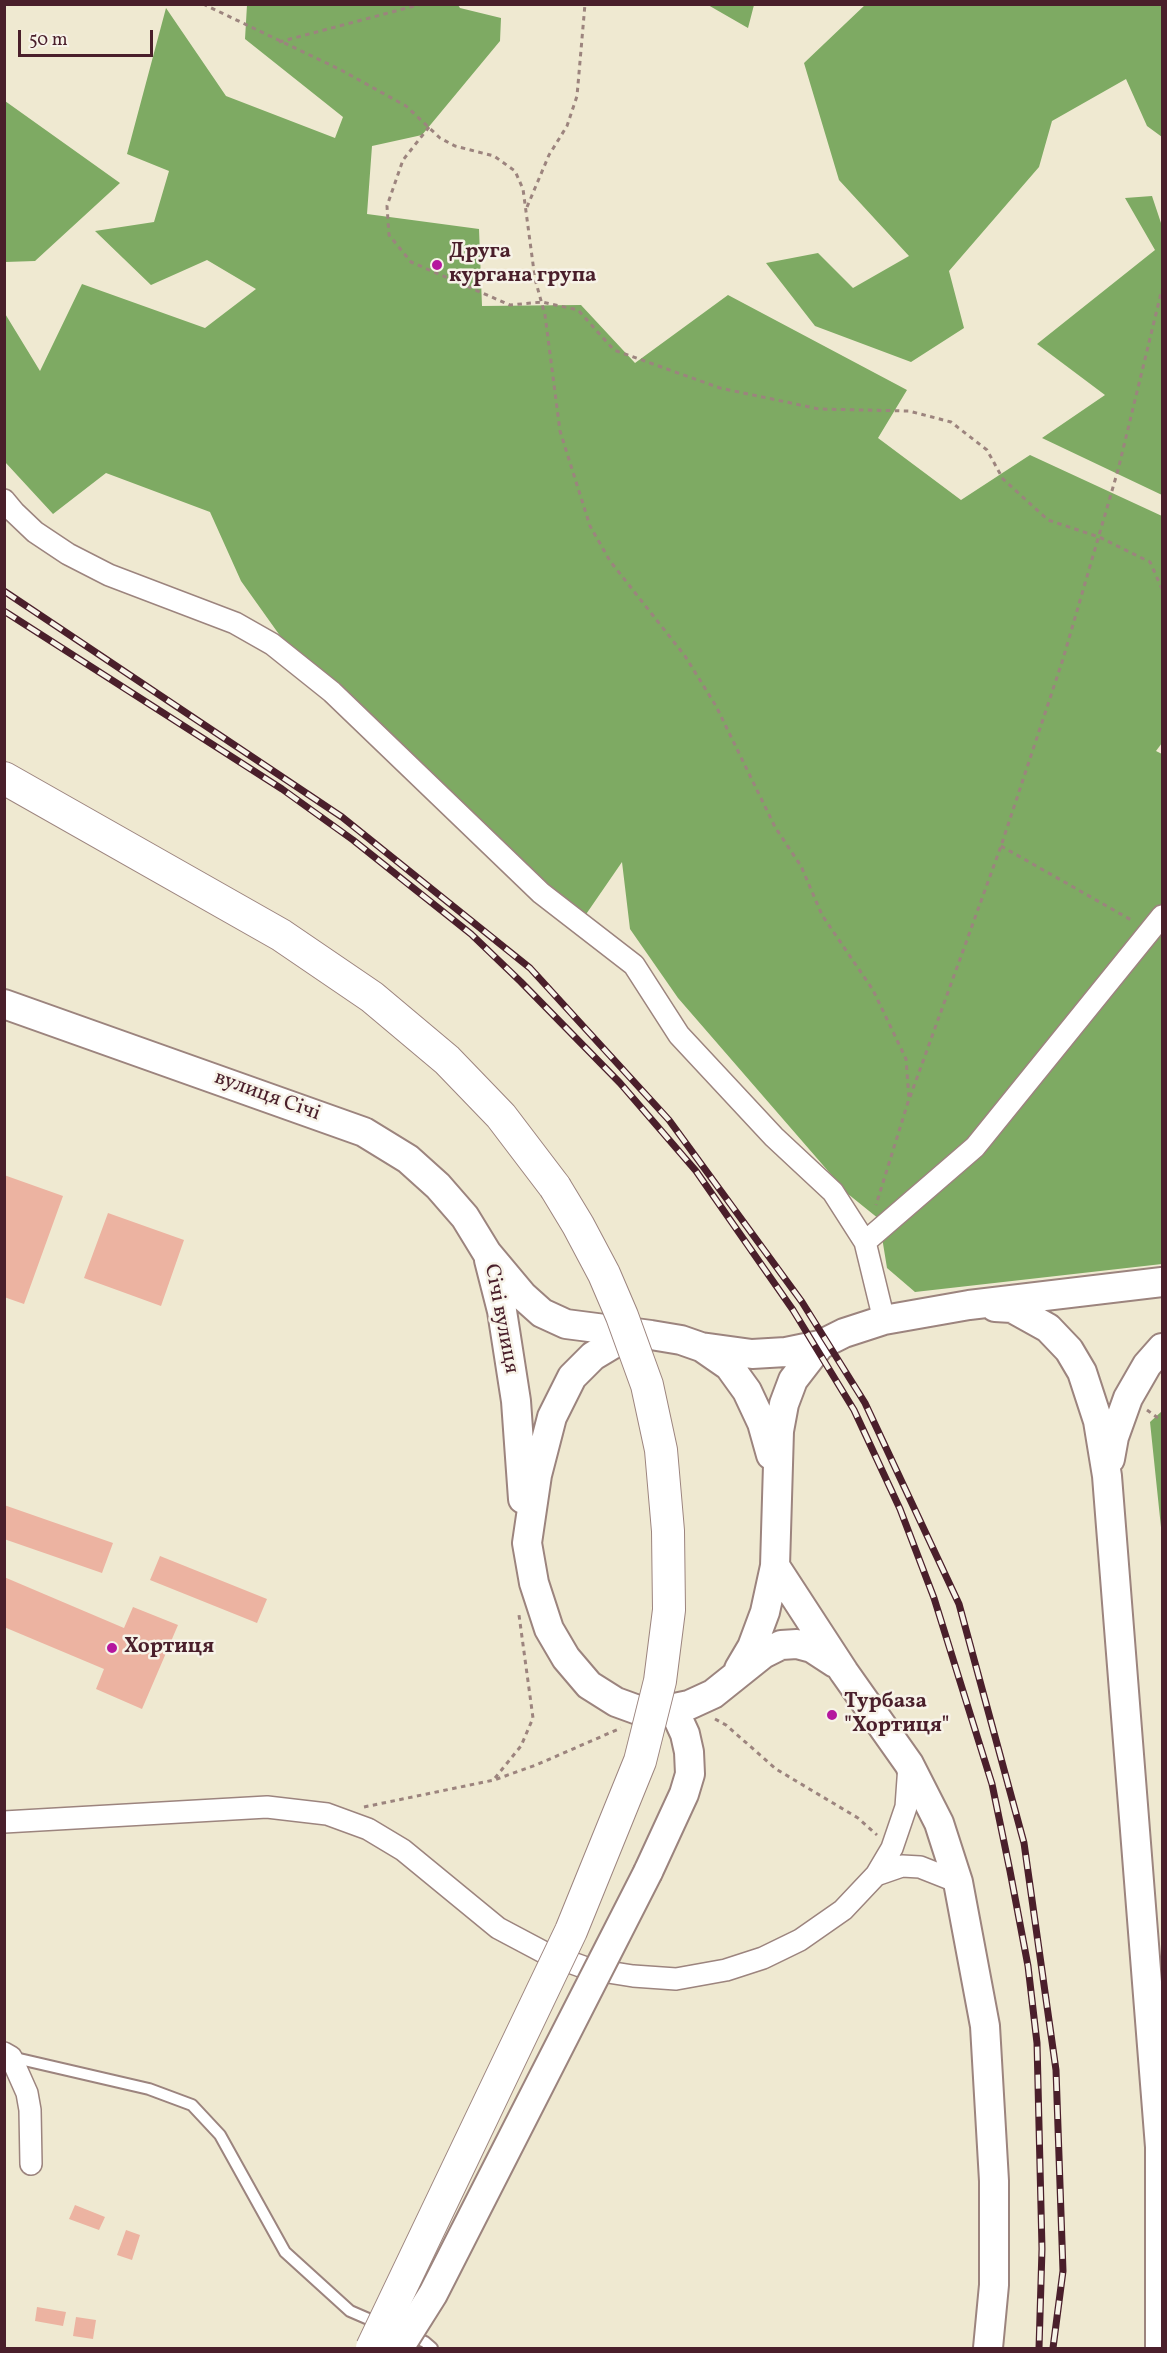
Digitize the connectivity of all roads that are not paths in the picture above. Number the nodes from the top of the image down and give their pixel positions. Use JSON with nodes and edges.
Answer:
{"nodes":[{"id":1,"x":4,"y":500,"type":"edge"},
{"id":2,"x":4,"y":778,"type":"edge"},
{"id":3,"x":1157,"y":923,"type":"edge"},
{"id":4,"x":4,"y":1004,"type":"edge"},
{"id":5,"x":865,"y":1242,"type":"junction"},
{"id":6,"x":487,"y":1253,"type":"junction"},
{"id":7,"x":1162,"y":1282,"type":"edge"},
{"id":8,"x":969,"y":1305,"type":"junction"},
{"id":9,"x":884,"y":1320,"type":"junction"},
{"id":10,"x":651,"y":1335,"type":"junction"},
{"id":11,"x":820,"y":1345,"type":"junction"},
{"id":12,"x":701,"y":1347,"type":"junction"},
{"id":13,"x":1162,"y":1348,"type":"edge"},
{"id":14,"x":776,"y":1476,"type":"junction"},
{"id":15,"x":1107,"y":1476,"type":"junction"},
{"id":16,"x":527,"y":1543,"type":"junction"},
{"id":17,"x":775,"y":1566,"type":"junction"},
{"id":18,"x":844,"y":1672,"type":"junction"},
{"id":19,"x":736,"y":1675,"type":"junction"},
{"id":20,"x":675,"y":1709,"type":"junction"},
{"id":21,"x":909,"y":1764,"type":"junction"},
{"id":22,"x":4,"y":1822,"type":"edge"},
{"id":23,"x":876,"y":1875,"type":"junction"},
{"id":24,"x":958,"y":1882,"type":"junction"},
{"id":25,"x":8,"y":2055,"type":"edge"},
{"id":26,"x":30,"y":2164,"type":"dead end"},
{"id":27,"x":372,"y":2349,"type":"edge"},
{"id":28,"x":399,"y":2349,"type":"edge"},
{"id":29,"x":432,"y":2349,"type":"edge"},
{"id":30,"x":988,"y":2349,"type":"edge"},
{"id":31,"x":1160,"y":2349,"type":"edge"}],
"edges":[{"from":1,"to":5,"type":"street"},
{"from":2,"to":27,"type":"main road","bridge":true},
{"from":3,"to":5,"type":"street"},
{"from":4,"to":6,"type":"main road","name":"вулиця Січі"},
{"from":5,"to":9,"type":"street"},
{"from":6,"to":10,"type":"main road","name":"Січі вулиця"},
{"from":6,"to":16,"type":"main road","name":"Січі вулиця"},
{"from":7,"to":8,"type":"main road"},
{"from":8,"to":9,"type":"main road"},
{"from":8,"to":15,"type":"main road"},
{"from":9,"to":11,"type":"main road"},
{"from":10,"to":12,"type":"main road","name":"Січі вулиця"},
{"from":10,"to":16,"type":"main road"},
{"from":11,"to":12,"type":"main road"},
{"from":11,"to":14,"type":"main road"},
{"from":12,"to":14,"type":"main road"},
{"from":13,"to":15,"type":"main road"},
{"from":14,"to":17,"type":"main road"},
{"from":15,"to":31,"type":"main road"},
{"from":16,"to":20,"type":"main road"},
{"from":17,"to":18,"type":"main road"},
{"from":17,"to":19,"type":"main road"},
{"from":18,"to":19,"type":"main road"},
{"from":18,"to":21,"type":"main road"},
{"from":19,"to":20,"type":"main road"},
{"from":20,"to":28,"type":"main road","bridge":true},
{"from":21,"to":23,"type":"street"},
{"from":21,"to":24,"type":"main road"},
{"from":22,"to":23,"type":"street"},
{"from":23,"to":24,"type":"street"},
{"from":24,"to":30,"type":"main road"},
{"from":25,"to":26,"type":"street"},
{"from":25,"to":29,"type":"lane"}]}
